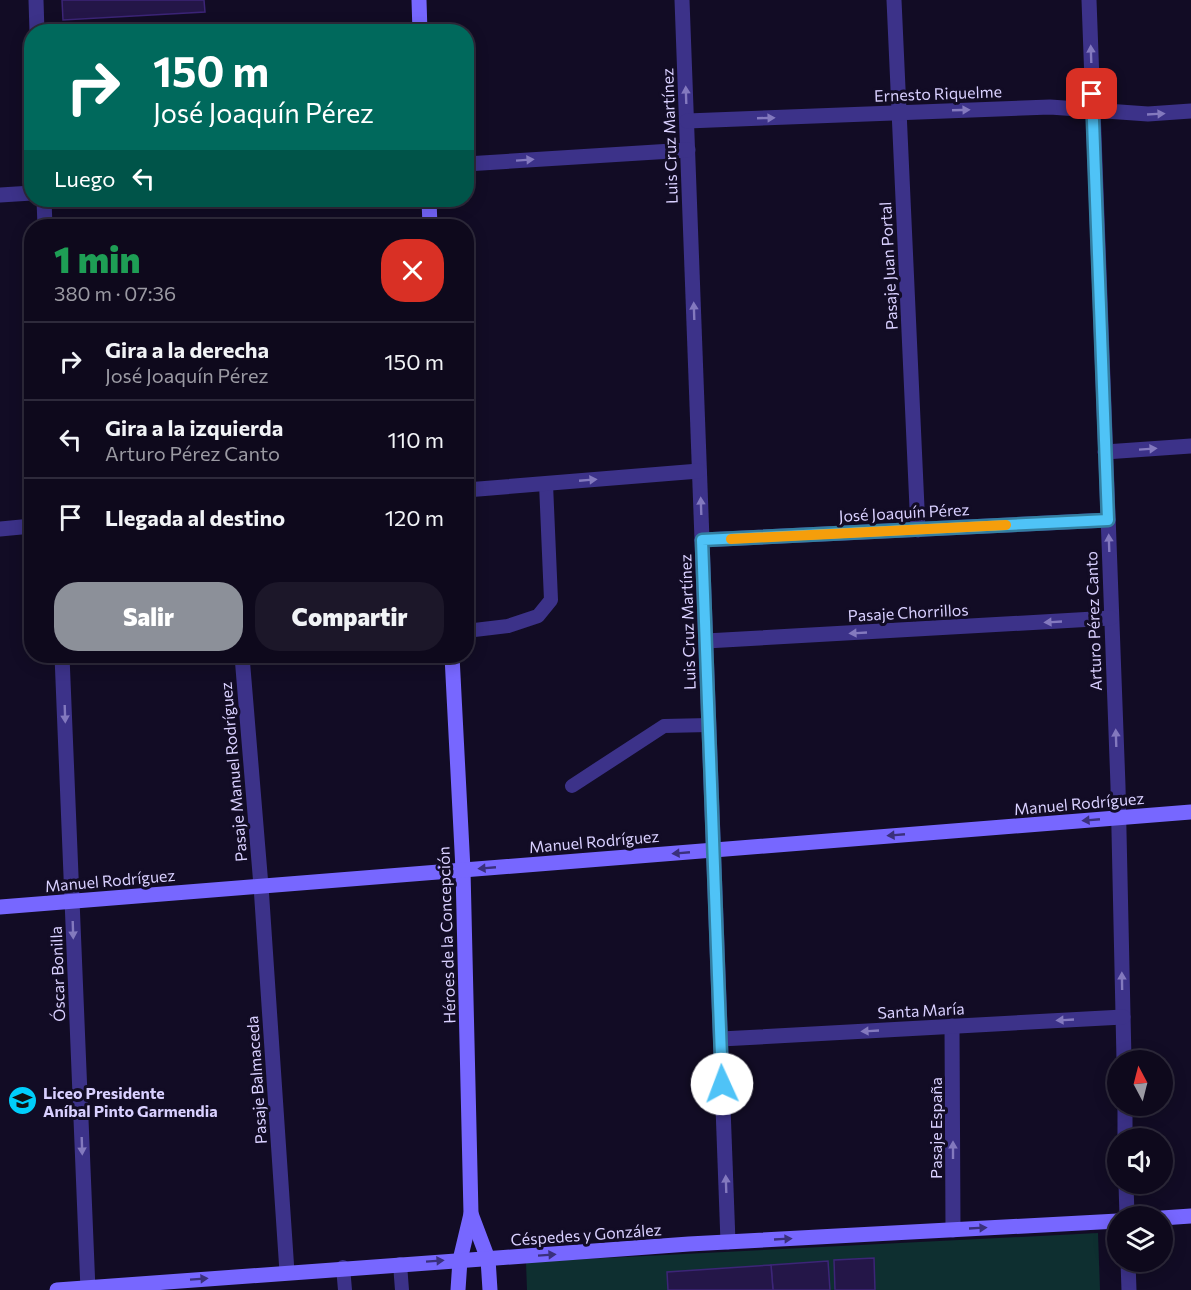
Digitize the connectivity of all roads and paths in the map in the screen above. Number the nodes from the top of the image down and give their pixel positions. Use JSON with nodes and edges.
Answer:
{"nodes":[{"id":1,"x":36,"y":0,"type":"edge"},
{"id":2,"x":419,"y":0,"type":"edge"},
{"id":3,"x":682,"y":0,"type":"edge"},
{"id":4,"x":894,"y":0,"type":"edge"},
{"id":5,"x":1089,"y":0,"type":"edge"},
{"id":6,"x":37,"y":24,"type":"edge"},
{"id":7,"x":420,"y":24,"type":"edge"},
{"id":8,"x":1093,"y":111,"type":"junction"},
{"id":9,"x":1191,"y":111,"type":"edge"},
{"id":10,"x":899,"y":112,"type":"junction"},
{"id":11,"x":687,"y":121,"type":"junction"},
{"id":12,"x":688,"y":150,"type":"junction"},
{"id":13,"x":474,"y":163,"type":"edge"},
{"id":14,"x":24,"y":194,"type":"edge"},
{"id":15,"x":0,"y":195,"type":"edge"},
{"id":16,"x":1191,"y":446,"type":"edge"},
{"id":17,"x":1105,"y":452,"type":"junction"},
{"id":18,"x":699,"y":471,"type":"junction"},
{"id":19,"x":546,"y":484,"type":"junction"},
{"id":20,"x":474,"y":489,"type":"edge"},
{"id":21,"x":1108,"y":520,"type":"junction"},
{"id":22,"x":24,"y":527,"type":"edge"},
{"id":23,"x":0,"y":529,"type":"edge"},
{"id":24,"x":918,"y":530,"type":"junction"},
{"id":25,"x":702,"y":540,"type":"junction"},
{"id":26,"x":1111,"y":618,"type":"junction"},
{"id":27,"x":474,"y":630,"type":"edge"},
{"id":28,"x":706,"y":641,"type":"junction"},
{"id":29,"x":62,"y":663,"type":"edge"},
{"id":30,"x":243,"y":663,"type":"edge"},
{"id":31,"x":452,"y":663,"type":"edge"},
{"id":32,"x":709,"y":725,"type":"junction"},
{"id":33,"x":572,"y":786,"type":"dead end"},
{"id":34,"x":1191,"y":812,"type":"edge"},
{"id":35,"x":1118,"y":817,"type":"junction"},
{"id":36,"x":714,"y":850,"type":"junction"},
{"id":37,"x":462,"y":870,"type":"junction"},
{"id":38,"x":261,"y":886,"type":"junction"},
{"id":39,"x":72,"y":901,"type":"junction"},
{"id":40,"x":0,"y":907,"type":"edge"},
{"id":41,"x":1123,"y":1017,"type":"junction"},
{"id":42,"x":952,"y":1026,"type":"junction"},
{"id":43,"x":721,"y":1039,"type":"junction"},
{"id":44,"x":1124,"y":1050,"type":"edge"},
{"id":45,"x":471,"y":1214,"type":"junction"},
{"id":46,"x":1191,"y":1216,"type":"edge"},
{"id":47,"x":1173,"y":1217,"type":"edge"},
{"id":48,"x":1107,"y":1222,"type":"edge"},
{"id":49,"x":953,"y":1230,"type":"junction"},
{"id":50,"x":728,"y":1242,"type":"junction"},
{"id":51,"x":488,"y":1259,"type":"junction"},
{"id":52,"x":460,"y":1260,"type":"junction"},
{"id":53,"x":400,"y":1264,"type":"junction"},
{"id":54,"x":343,"y":1267,"type":"junction"},
{"id":55,"x":287,"y":1272,"type":"junction"},
{"id":56,"x":1128,"y":1272,"type":"edge"},
{"id":57,"x":88,"y":1289,"type":"edge"},
{"id":58,"x":57,"y":1290,"type":"edge"},
{"id":59,"x":345,"y":1290,"type":"edge"},
{"id":60,"x":402,"y":1290,"type":"edge"},
{"id":61,"x":459,"y":1290,"type":"edge"},
{"id":62,"x":490,"y":1290,"type":"edge"},
{"id":63,"x":1129,"y":1290,"type":"edge"}],
"edges":[{"from":1,"to":6,"type":"street"},
{"from":2,"to":7,"type":"street"},
{"from":11,"to":3,"type":"street","name":"Luis Cruz Martínez","one_way":true},
{"from":4,"to":10,"type":"street","name":"Pasaje Juan Portal"},
{"from":8,"to":5,"type":"street","name":"Arturo Pérez Canto","one_way":true},
{"from":8,"to":9,"type":"street","name":"Ernesto Riquelme","one_way":true},
{"from":10,"to":8,"type":"street","name":"Ernesto Riquelme","one_way":true},
{"from":8,"to":17,"type":"street","name":"Arturo Pérez Canto"},
{"from":11,"to":10,"type":"street","name":"Ernesto Riquelme","one_way":true},
{"from":10,"to":24,"type":"street","name":"Pasaje Juan Portal"},
{"from":11,"to":12,"type":"street","name":"Luis Cruz Martínez"},
{"from":13,"to":12,"type":"street","one_way":true},
{"from":18,"to":12,"type":"street","name":"Luis Cruz Martínez","one_way":true},
{"from":14,"to":15,"type":"street"},
{"from":17,"to":16,"type":"street","one_way":true},
{"from":17,"to":21,"type":"street","name":"Arturo Pérez Canto"},
{"from":19,"to":18,"type":"street","one_way":true},
{"from":25,"to":18,"type":"street","name":"Luis Cruz Martínez","one_way":true},
{"from":19,"to":20,"type":"street"},
{"from":19,"to":27,"type":"lane"},
{"from":21,"to":24,"type":"street","name":"José Joaquín Pérez"},
{"from":26,"to":21,"type":"street","name":"Arturo Pérez Canto","one_way":true},
{"from":22,"to":23,"type":"street"},
{"from":24,"to":25,"type":"street","name":"José Joaquín Pérez"},
{"from":25,"to":28,"type":"street","name":"Luis Cruz Martínez"},
{"from":26,"to":28,"type":"street","name":"Pasaje Chorrillos","one_way":true},
{"from":35,"to":26,"type":"street","name":"Arturo Pérez Canto","one_way":true},
{"from":28,"to":32,"type":"street","name":"Luis Cruz Martínez"},
{"from":29,"to":39,"type":"street","name":"Óscar Bonilla","one_way":true},
{"from":30,"to":38,"type":"street","name":"Pasaje Manuel Rodríguez"},
{"from":31,"to":37,"type":"street","name":"Héroes de la Concepción"},
{"from":32,"to":33,"type":"lane"},
{"from":32,"to":36,"type":"street","name":"Luis Cruz Martínez"},
{"from":34,"to":35,"type":"street","name":"Manuel Rodríguez"},
{"from":35,"to":36,"type":"street","name":"Manuel Rodríguez","one_way":true},
{"from":41,"to":35,"type":"street","name":"Arturo Pérez Canto","one_way":true},
{"from":36,"to":37,"type":"street","name":"Manuel Rodríguez","one_way":true},
{"from":36,"to":43,"type":"street","name":"Luis Cruz Martínez"},
{"from":37,"to":38,"type":"street","name":"Manuel Rodríguez"},
{"from":37,"to":45,"type":"street","name":"Héroes de la Concepción"},
{"from":38,"to":39,"type":"street","name":"Manuel Rodríguez"},
{"from":38,"to":55,"type":"street","name":"Pasaje Balmaceda"},
{"from":39,"to":40,"type":"street","name":"Manuel Rodríguez"},
{"from":39,"to":57,"type":"street","name":"Óscar Bonilla","one_way":true},
{"from":41,"to":42,"type":"street","name":"Santa María","one_way":true},
{"from":41,"to":44,"type":"street","name":"Arturo Pérez Canto"},
{"from":42,"to":43,"type":"street","name":"Santa María","one_way":true},
{"from":49,"to":42,"type":"street","name":"Pasaje España","one_way":true},
{"from":50,"to":43,"type":"street","name":"Luis Cruz Martínez","one_way":true},
{"from":45,"to":51,"type":"street","name":"Héroes de la Concepción"},
{"from":45,"to":52,"type":"street","name":"Héroes de la Concepción"},
{"from":46,"to":47,"type":"street"},
{"from":49,"to":48,"type":"street","name":"Céspedes y González","one_way":true},
{"from":50,"to":49,"type":"street","name":"Céspedes y González","one_way":true},
{"from":51,"to":50,"type":"street","name":"Céspedes y González","one_way":true},
{"from":51,"to":52,"type":"street","name":"Céspedes y González"},
{"from":51,"to":62,"type":"street","name":"Héroes de la Concepción"},
{"from":53,"to":52,"type":"street","name":"Céspedes y González","one_way":true},
{"from":52,"to":61,"type":"street","name":"Héroes de la Concepción"},
{"from":53,"to":54,"type":"street","name":"Céspedes y González"},
{"from":53,"to":60,"type":"lane"},
{"from":54,"to":55,"type":"street","name":"Céspedes y González"},
{"from":54,"to":59,"type":"lane"},
{"from":57,"to":55,"type":"street","name":"Céspedes y González","one_way":true},
{"from":56,"to":63,"type":"street"},
{"from":57,"to":58,"type":"street","name":"Céspedes y González"}]}
